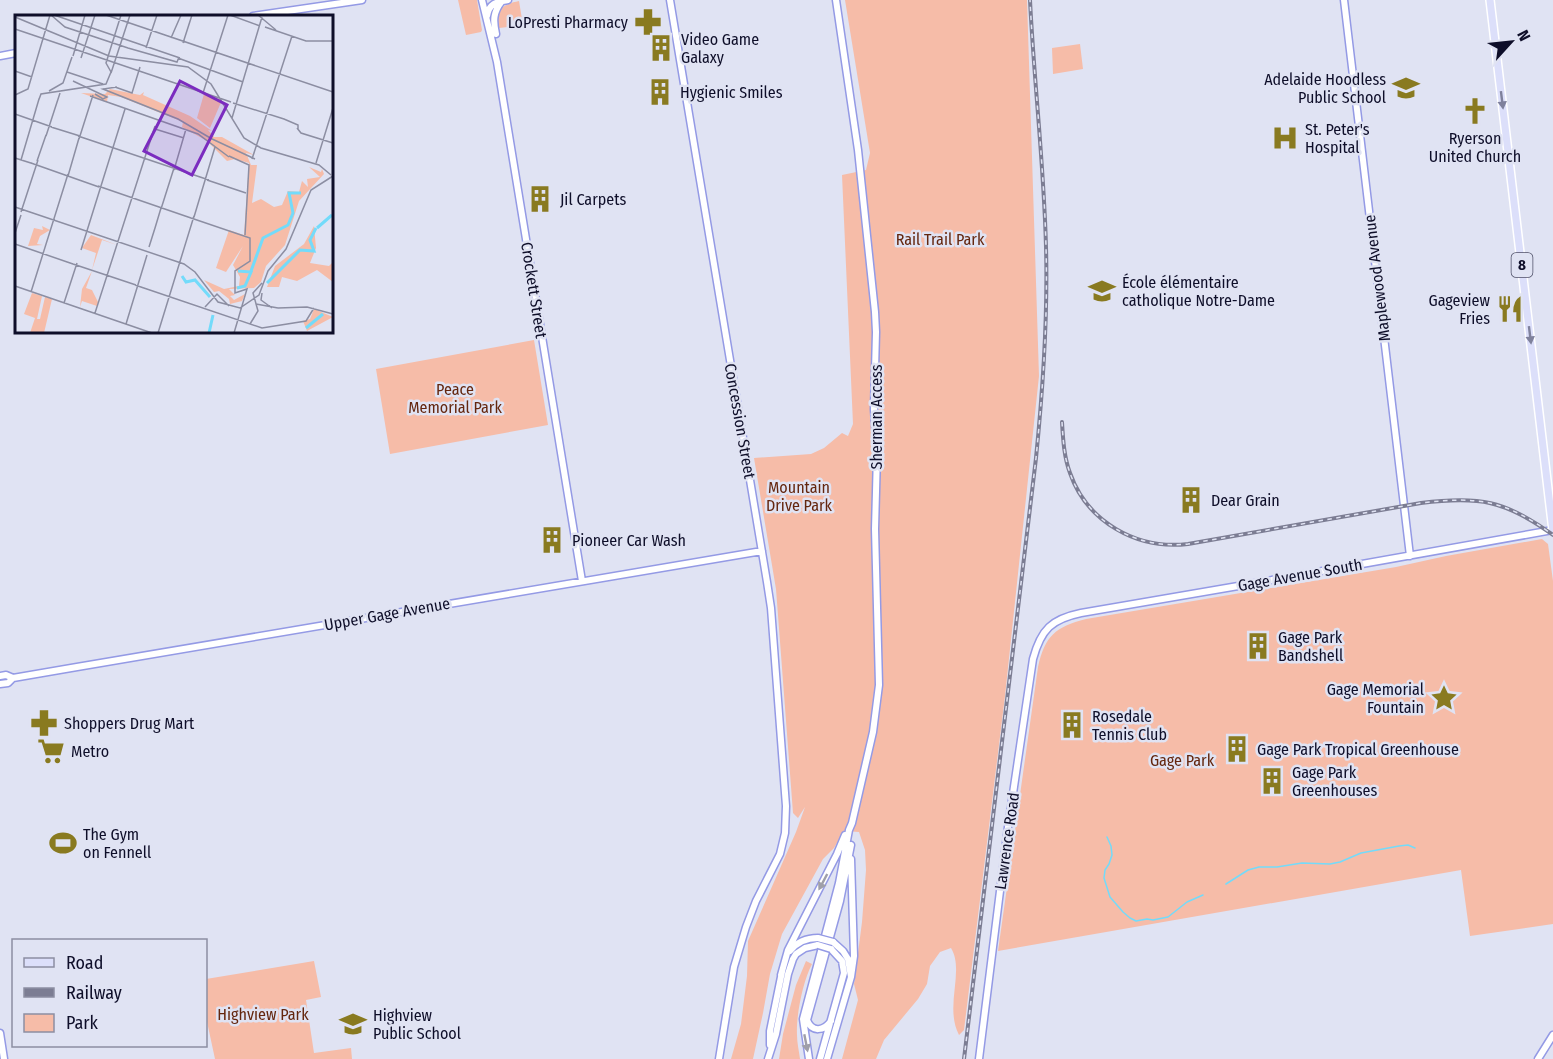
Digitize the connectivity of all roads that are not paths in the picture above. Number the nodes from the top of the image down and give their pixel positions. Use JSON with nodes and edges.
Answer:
{"nodes":[{"id":1,"x":362,"y":0,"type":"edge"},
{"id":2,"x":482,"y":0,"type":"edge"},
{"id":3,"x":491,"y":0,"type":"edge"},
{"id":4,"x":504,"y":0,"type":"edge"},
{"id":5,"x":670,"y":0,"type":"edge"},
{"id":6,"x":835,"y":0,"type":"edge"},
{"id":7,"x":1344,"y":0,"type":"edge"},
{"id":8,"x":1490,"y":0,"type":"edge"},
{"id":9,"x":260,"y":15,"type":"edge"},
{"id":10,"x":487,"y":24,"type":"junction"},
{"id":11,"x":493,"y":34,"type":"junction"},
{"id":12,"x":15,"y":53,"type":"edge"},
{"id":13,"x":0,"y":56,"type":"edge"},
{"id":14,"x":1553,"y":530,"type":"edge"},
{"id":15,"x":762,"y":551,"type":"junction"},
{"id":16,"x":1410,"y":556,"type":"junction"},
{"id":17,"x":582,"y":581,"type":"junction"},
{"id":18,"x":1049,"y":627,"type":"joint"},
{"id":19,"x":0,"y":676,"type":"edge"},
{"id":20,"x":13,"y":678,"type":"junction"},
{"id":21,"x":0,"y":684,"type":"edge"},
{"id":22,"x":851,"y":826,"type":"junction"},
{"id":23,"x":851,"y":845,"type":"junction"},
{"id":24,"x":818,"y":941,"type":"junction"},
{"id":25,"x":832,"y":945,"type":"junction"},
{"id":26,"x":781,"y":975,"type":"junction"},
{"id":27,"x":850,"y":977,"type":"junction"},
{"id":28,"x":831,"y":1021,"type":"junction"},
{"id":29,"x":0,"y":1033,"type":"edge"},
{"id":30,"x":1553,"y":1035,"type":"edge"},
{"id":31,"x":770,"y":1048,"type":"junction"},
{"id":32,"x":4,"y":1059,"type":"edge"},
{"id":33,"x":719,"y":1059,"type":"edge"},
{"id":34,"x":768,"y":1059,"type":"edge"},
{"id":35,"x":809,"y":1059,"type":"edge"},
{"id":36,"x":820,"y":1059,"type":"edge"},
{"id":37,"x":827,"y":1059,"type":"edge"},
{"id":38,"x":979,"y":1059,"type":"edge"},
{"id":39,"x":1538,"y":1059,"type":"edge"}],
"edges":[{"from":1,"to":9,"type":"main road"},
{"from":2,"to":10,"type":"main road","name":"Crockett Street"},
{"from":3,"to":4,"type":"main road"},
{"from":4,"to":10,"type":"main road"},
{"from":4,"to":11,"type":"main road"},
{"from":5,"to":15,"type":"main road","name":"Concession Street"},
{"from":6,"to":22,"type":"main road","name":"Sherman Access"},
{"from":7,"to":16,"type":"main road","name":"Maplewood Avenue"},
{"from":8,"to":14,"type":"main road","number":"8","one_way":true},
{"from":10,"to":11,"type":"main road","name":"Crockett Street"},
{"from":11,"to":17,"type":"main road","name":"Crockett Street"},
{"from":12,"to":13,"type":"main road"},
{"from":14,"to":16,"type":"main road","name":"Gage Avenue South"},
{"from":15,"to":17,"type":"main road","name":"Upper Gage Avenue"},
{"from":15,"to":33,"type":"main road","name":"Concession Street"},
{"from":16,"to":18,"type":"main road","name":"Gage Avenue South"},
{"from":17,"to":20,"type":"main road","name":"Upper Gage Avenue"},
{"from":18,"to":38,"type":"main road","name":"Lawrence Road"},
{"from":19,"to":20,"type":"main road","name":"Upper Gage Avenue"},
{"from":20,"to":21,"type":"main road","name":"Upper Gage Avenue"},
{"from":22,"to":23,"type":"main road"},
{"from":22,"to":26,"type":"main road","one_way":true},
{"from":22,"to":35,"type":"main road","one_way":true},
{"from":23,"to":27,"type":"main road"},
{"from":23,"to":28,"type":"main road"},
{"from":24,"to":25,"type":"main road","bridge":true},
{"from":24,"to":26,"type":"main road"},
{"from":24,"to":31,"type":"main road"},
{"from":25,"to":27,"type":"main road"},
{"from":25,"to":28,"type":"main road"},
{"from":26,"to":31,"type":"main road"},
{"from":27,"to":37,"type":"main road"},
{"from":28,"to":36,"type":"main road"},
{"from":29,"to":32,"type":"main road"},
{"from":30,"to":39,"type":"main road"},
{"from":31,"to":34,"type":"main road"}]}
